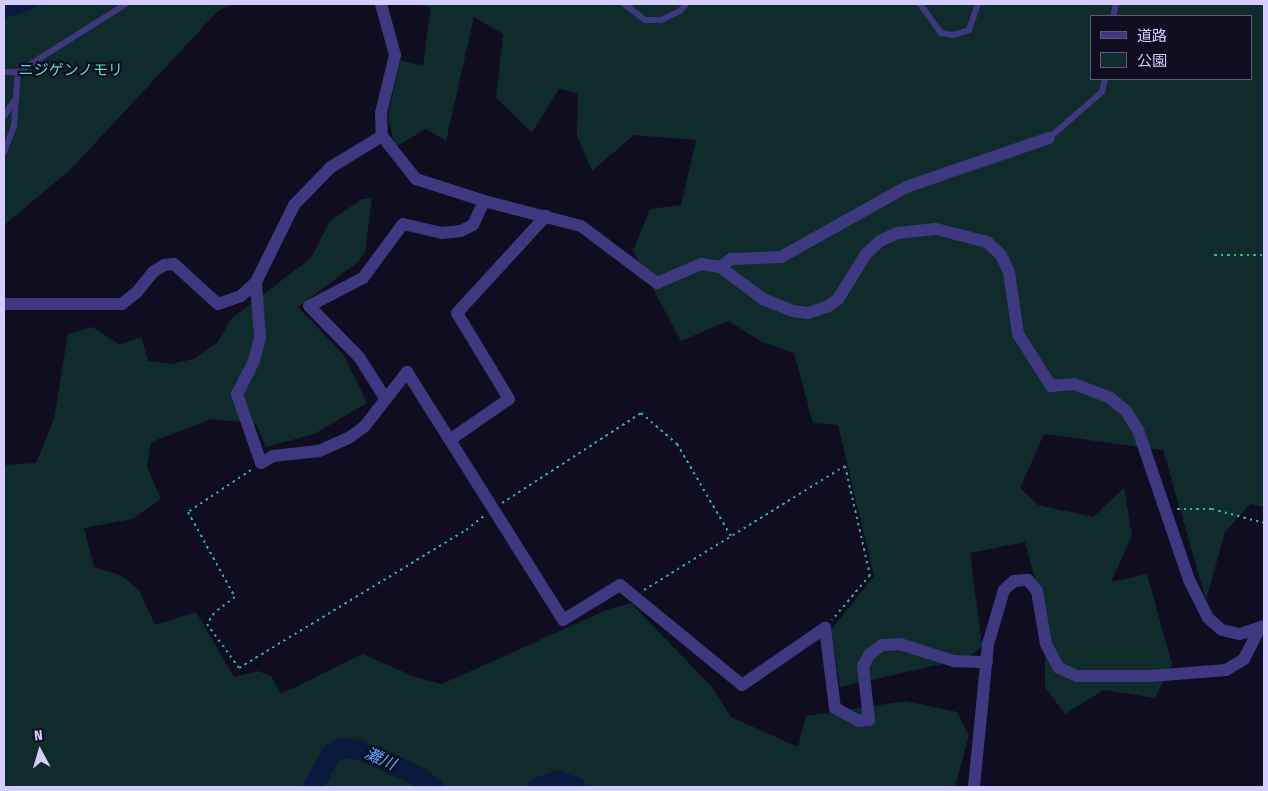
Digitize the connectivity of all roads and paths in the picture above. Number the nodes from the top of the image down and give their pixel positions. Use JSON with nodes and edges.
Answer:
{"nodes":[{"id":1,"x":126,"y":4,"type":"edge"},
{"id":2,"x":381,"y":4,"type":"edge"},
{"id":3,"x":624,"y":4,"type":"edge"},
{"id":4,"x":686,"y":4,"type":"edge"},
{"id":5,"x":920,"y":4,"type":"edge"},
{"id":6,"x":978,"y":4,"type":"edge"},
{"id":7,"x":4,"y":72,"type":"edge"},
{"id":8,"x":18,"y":72,"type":"junction"},
{"id":9,"x":1104,"y":80,"type":"edge"},
{"id":10,"x":16,"y":97,"type":"junction"},
{"id":11,"x":4,"y":116,"type":"edge"},
{"id":12,"x":382,"y":136,"type":"junction"},
{"id":13,"x":1049,"y":138,"type":"joint"},
{"id":14,"x":4,"y":152,"type":"edge"},
{"id":15,"x":484,"y":201,"type":"junction"},
{"id":16,"x":546,"y":216,"type":"junction"},
{"id":17,"x":1214,"y":255,"type":"dead end"},
{"id":18,"x":1264,"y":255,"type":"edge"},
{"id":19,"x":720,"y":267,"type":"junction"},
{"id":20,"x":256,"y":282,"type":"junction"},
{"id":21,"x":4,"y":304,"type":"edge"},
{"id":22,"x":385,"y":398,"type":"junction"},
{"id":23,"x":451,"y":439,"type":"junction"},
{"id":24,"x":261,"y":464,"type":"junction"},
{"id":25,"x":494,"y":507,"type":"junction"},
{"id":26,"x":1165,"y":510,"type":"junction"},
{"id":27,"x":1264,"y":523,"type":"edge"},
{"id":28,"x":732,"y":538,"type":"junction"},
{"id":29,"x":635,"y":595,"type":"junction"},
{"id":30,"x":825,"y":628,"type":"junction"},
{"id":31,"x":1261,"y":628,"type":"edge"},
{"id":32,"x":986,"y":662,"type":"junction"},
{"id":33,"x":974,"y":787,"type":"edge"}],
"edges":[{"from":1,"to":8,"type":"lane"},
{"from":2,"to":12,"type":"street"},
{"from":3,"to":4,"type":"lane"},
{"from":5,"to":6,"type":"lane"},
{"from":7,"to":8,"type":"lane"},
{"from":8,"to":10,"type":"lane"},
{"from":9,"to":13,"type":"lane"},
{"from":10,"to":11,"type":"lane"},
{"from":10,"to":14,"type":"lane"},
{"from":12,"to":15,"type":"street"},
{"from":12,"to":20,"type":"street"},
{"from":13,"to":19,"type":"street"},
{"from":15,"to":16,"type":"street"},
{"from":15,"to":22,"type":"street"},
{"from":16,"to":19,"type":"street"},
{"from":16,"to":23,"type":"street"},
{"from":17,"to":18,"type":"path"},
{"from":19,"to":26,"type":"street"},
{"from":20,"to":21,"type":"street"},
{"from":20,"to":24,"type":"street"},
{"from":22,"to":23,"type":"street"},
{"from":22,"to":24,"type":"street"},
{"from":23,"to":25,"type":"street"},
{"from":24,"to":25,"type":"path"},
{"from":25,"to":28,"type":"path"},
{"from":25,"to":29,"type":"street"},
{"from":26,"to":27,"type":"path"},
{"from":26,"to":31,"type":"street"},
{"from":28,"to":29,"type":"path"},
{"from":28,"to":30,"type":"path"},
{"from":29,"to":30,"type":"street"},
{"from":30,"to":32,"type":"street"},
{"from":31,"to":32,"type":"street"},
{"from":32,"to":33,"type":"street"}]}
